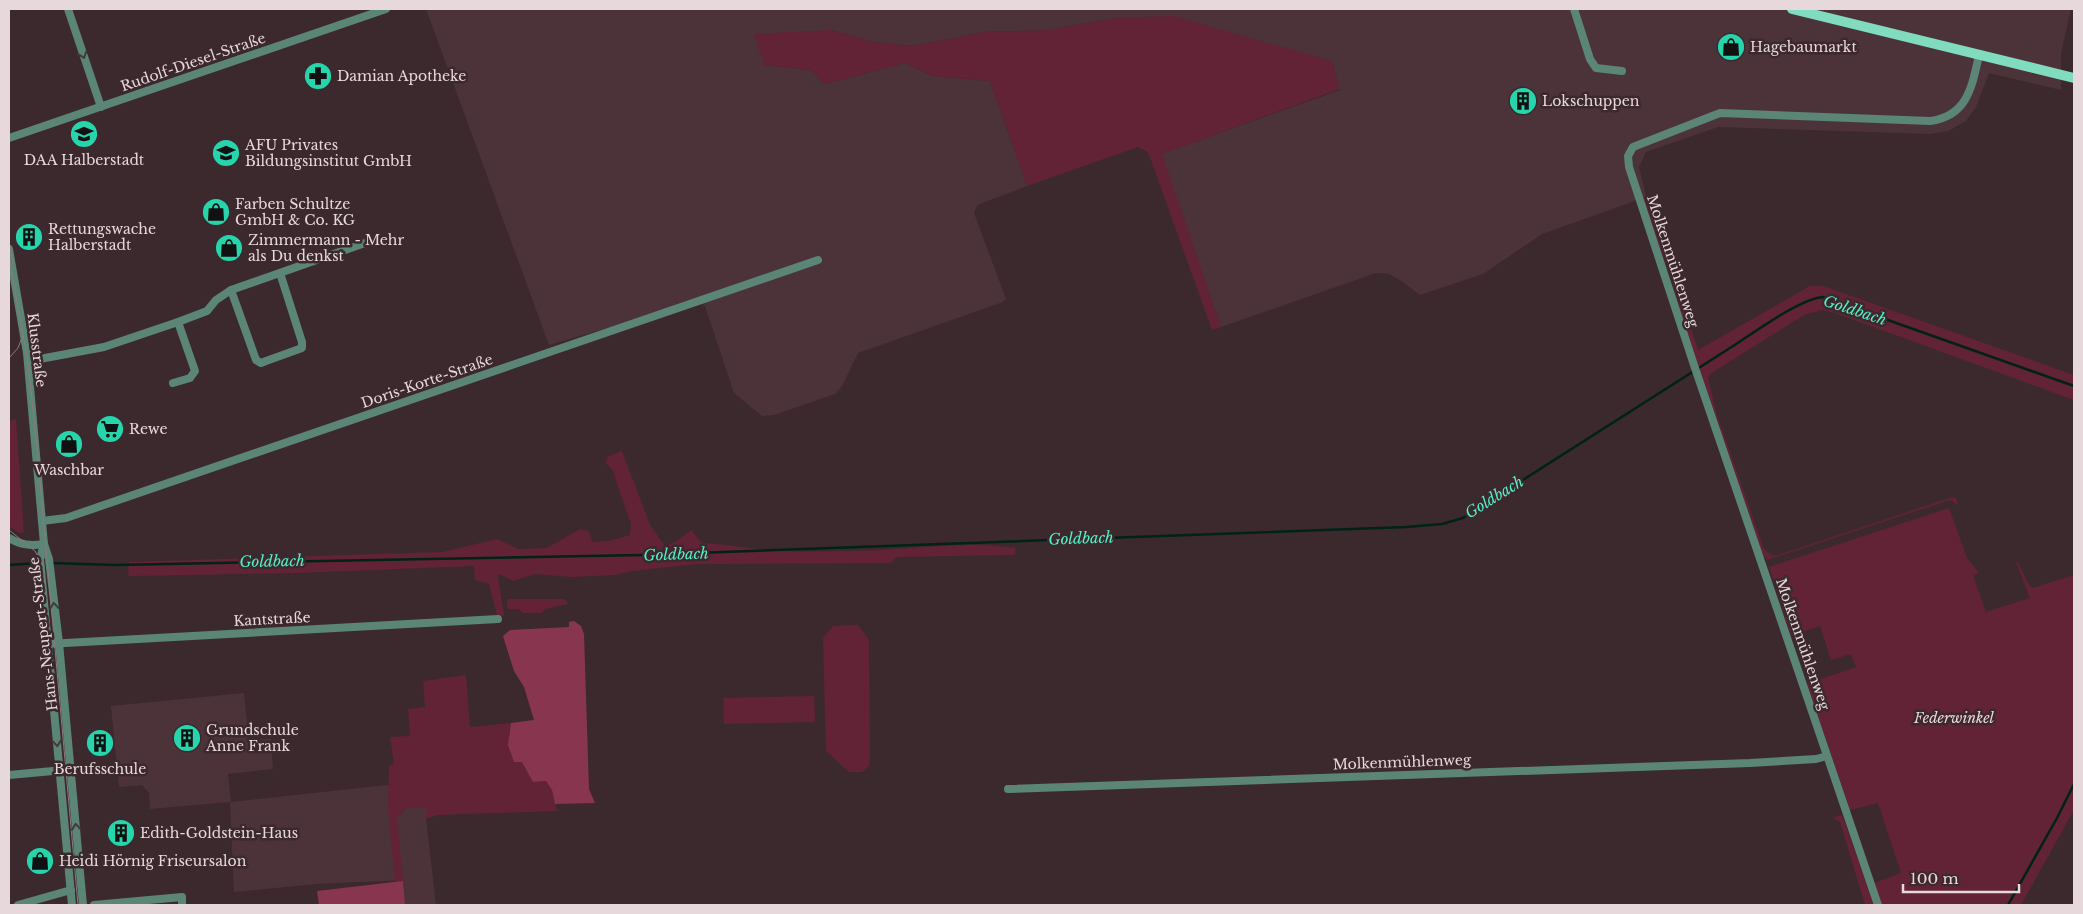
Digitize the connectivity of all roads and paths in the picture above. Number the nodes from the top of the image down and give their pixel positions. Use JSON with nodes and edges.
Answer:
{"nodes":[{"id":1,"x":68,"y":9,"type":"edge"},
{"id":2,"x":386,"y":9,"type":"edge"},
{"id":3,"x":1574,"y":9,"type":"edge"},
{"id":4,"x":1792,"y":9,"type":"edge"},
{"id":5,"x":1979,"y":55,"type":"junction"},
{"id":6,"x":1622,"y":71,"type":"dead end"},
{"id":7,"x":2074,"y":78,"type":"edge"},
{"id":8,"x":101,"y":106,"type":"junction"},
{"id":9,"x":9,"y":138,"type":"edge"},
{"id":10,"x":365,"y":243,"type":"dead end"},
{"id":11,"x":9,"y":249,"type":"edge"},
{"id":12,"x":818,"y":260,"type":"dead end"},
{"id":13,"x":280,"y":274,"type":"junction"},
{"id":14,"x":231,"y":290,"type":"junction"},
{"id":15,"x":178,"y":322,"type":"junction"},
{"id":16,"x":28,"y":363,"type":"junction"},
{"id":17,"x":173,"y":383,"type":"dead end"},
{"id":18,"x":42,"y":521,"type":"junction"},
{"id":19,"x":9,"y":538,"type":"edge"},
{"id":20,"x":44,"y":544,"type":"junction"},
{"id":21,"x":498,"y":619,"type":"dead end"},
{"id":22,"x":59,"y":643,"type":"junction"},
{"id":23,"x":47,"y":644,"type":"junction"},
{"id":24,"x":1827,"y":756,"type":"junction"},
{"id":25,"x":71,"y":770,"type":"junction"},
{"id":26,"x":59,"y":771,"type":"junction"},
{"id":27,"x":9,"y":775,"type":"edge"},
{"id":28,"x":1008,"y":789,"type":"dead end"},
{"id":29,"x":71,"y":890,"type":"junction"},
{"id":30,"x":182,"y":901,"type":"edge"},
{"id":31,"x":18,"y":905,"type":"edge"},
{"id":32,"x":72,"y":905,"type":"edge"},
{"id":33,"x":83,"y":905,"type":"edge"},
{"id":34,"x":94,"y":905,"type":"edge"},
{"id":35,"x":1878,"y":905,"type":"edge"}],
"edges":[{"from":1,"to":8,"type":"street","one_way":true},
{"from":2,"to":8,"type":"street","name":"Rudolf-Diesel-Straße"},
{"from":3,"to":6,"type":"street"},
{"from":4,"to":5,"type":"main road"},
{"from":5,"to":7,"type":"main road"},
{"from":5,"to":24,"type":"street","name":"Molkenmühlenweg"},
{"from":8,"to":9,"type":"street","name":"Rudolf-Diesel-Straße"},
{"from":10,"to":13,"type":"street"},
{"from":11,"to":16,"type":"street","name":"Klusstraße"},
{"from":12,"to":18,"type":"street","name":"Doris-Korte-Straße"},
{"from":13,"to":14,"type":"street"},
{"from":13,"to":14,"type":"street"},
{"from":14,"to":15,"type":"street"},
{"from":15,"to":16,"type":"street"},
{"from":15,"to":17,"type":"street"},
{"from":16,"to":18,"type":"street","name":"Klusstraße"},
{"from":18,"to":20,"type":"street","name":"Klusstraße"},
{"from":19,"to":20,"type":"street"},
{"from":22,"to":20,"type":"street","name":"Hans-Neupert-Straße","one_way":true},
{"from":20,"to":23,"type":"street","name":"Hans-Neupert-Straße"},
{"from":21,"to":22,"type":"street","name":"Kantstraße"},
{"from":22,"to":23,"type":"street","name":"Kantstraße"},
{"from":22,"to":25,"type":"street","name":"Hans-Neupert-Straße"},
{"from":23,"to":26,"type":"street","name":"Hans-Neupert-Straße","one_way":true},
{"from":24,"to":28,"type":"street","name":"Molkenmühlenweg"},
{"from":24,"to":35,"type":"street","name":"Molkenmühlenweg"},
{"from":25,"to":26,"type":"street"},
{"from":33,"to":25,"type":"street","name":"Hans-Neupert-Straße","one_way":true},
{"from":26,"to":27,"type":"street"},
{"from":26,"to":29,"type":"street","name":"Hans-Neupert-Straße"},
{"from":29,"to":31,"type":"street"},
{"from":29,"to":32,"type":"street","name":"Hans-Neupert-Straße"},
{"from":30,"to":34,"type":"street"}]}
